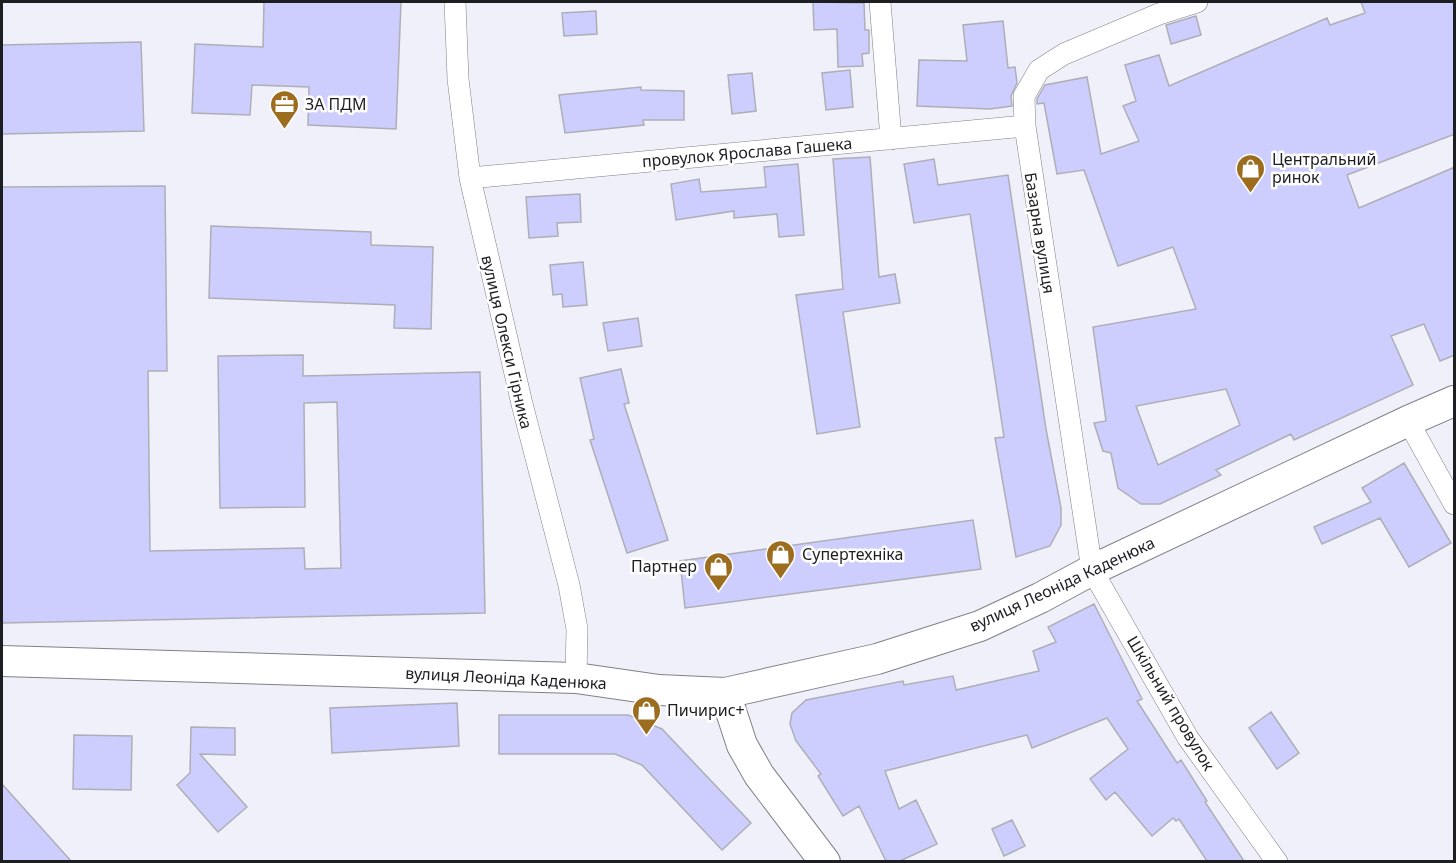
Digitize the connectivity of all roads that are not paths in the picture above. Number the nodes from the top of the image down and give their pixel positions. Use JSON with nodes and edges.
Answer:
{"nodes":[{"id":1,"x":455,"y":2,"type":"edge"},
{"id":2,"x":880,"y":2,"type":"edge"},
{"id":3,"x":1197,"y":2,"type":"edge"},
{"id":4,"x":1025,"y":126,"type":"junction"},
{"id":5,"x":891,"y":139,"type":"junction"},
{"id":6,"x":470,"y":178,"type":"junction"},
{"id":7,"x":1455,"y":401,"type":"edge"},
{"id":8,"x":1408,"y":421,"type":"junction"},
{"id":9,"x":1455,"y":504,"type":"edge"},
{"id":10,"x":1092,"y":570,"type":"junction"},
{"id":11,"x":2,"y":661,"type":"edge"},
{"id":12,"x":576,"y":678,"type":"junction"},
{"id":13,"x":725,"y":693,"type":"junction"},
{"id":14,"x":825,"y":861,"type":"edge"},
{"id":15,"x":1277,"y":861,"type":"edge"}],
"edges":[{"from":1,"to":6,"type":"street","name":"вулиця Олекси Гірника"},
{"from":2,"to":5,"type":"street"},
{"from":3,"to":4,"type":"street","name":"Базарна вулиця"},
{"from":4,"to":5,"type":"street","name":"провулок Ярослава Гашека"},
{"from":4,"to":10,"type":"street","name":"Базарна вулиця"},
{"from":5,"to":6,"type":"street","name":"провулок Ярослава Гашека"},
{"from":6,"to":12,"type":"street","name":"вулиця Олекси Гірника"},
{"from":7,"to":8,"type":"street","name":"вулиця Леоніда Каденюка"},
{"from":8,"to":9,"type":"street"},
{"from":8,"to":10,"type":"street","name":"вулиця Леоніда Каденюка"},
{"from":10,"to":13,"type":"street","name":"вулиця Леоніда Каденюка"},
{"from":10,"to":15,"type":"street","name":"Шкільний провулок"},
{"from":11,"to":12,"type":"street","name":"вулиця Леоніда Каденюка"},
{"from":12,"to":13,"type":"street","name":"вулиця Леоніда Каденюка"},
{"from":13,"to":14,"type":"street"}]}
